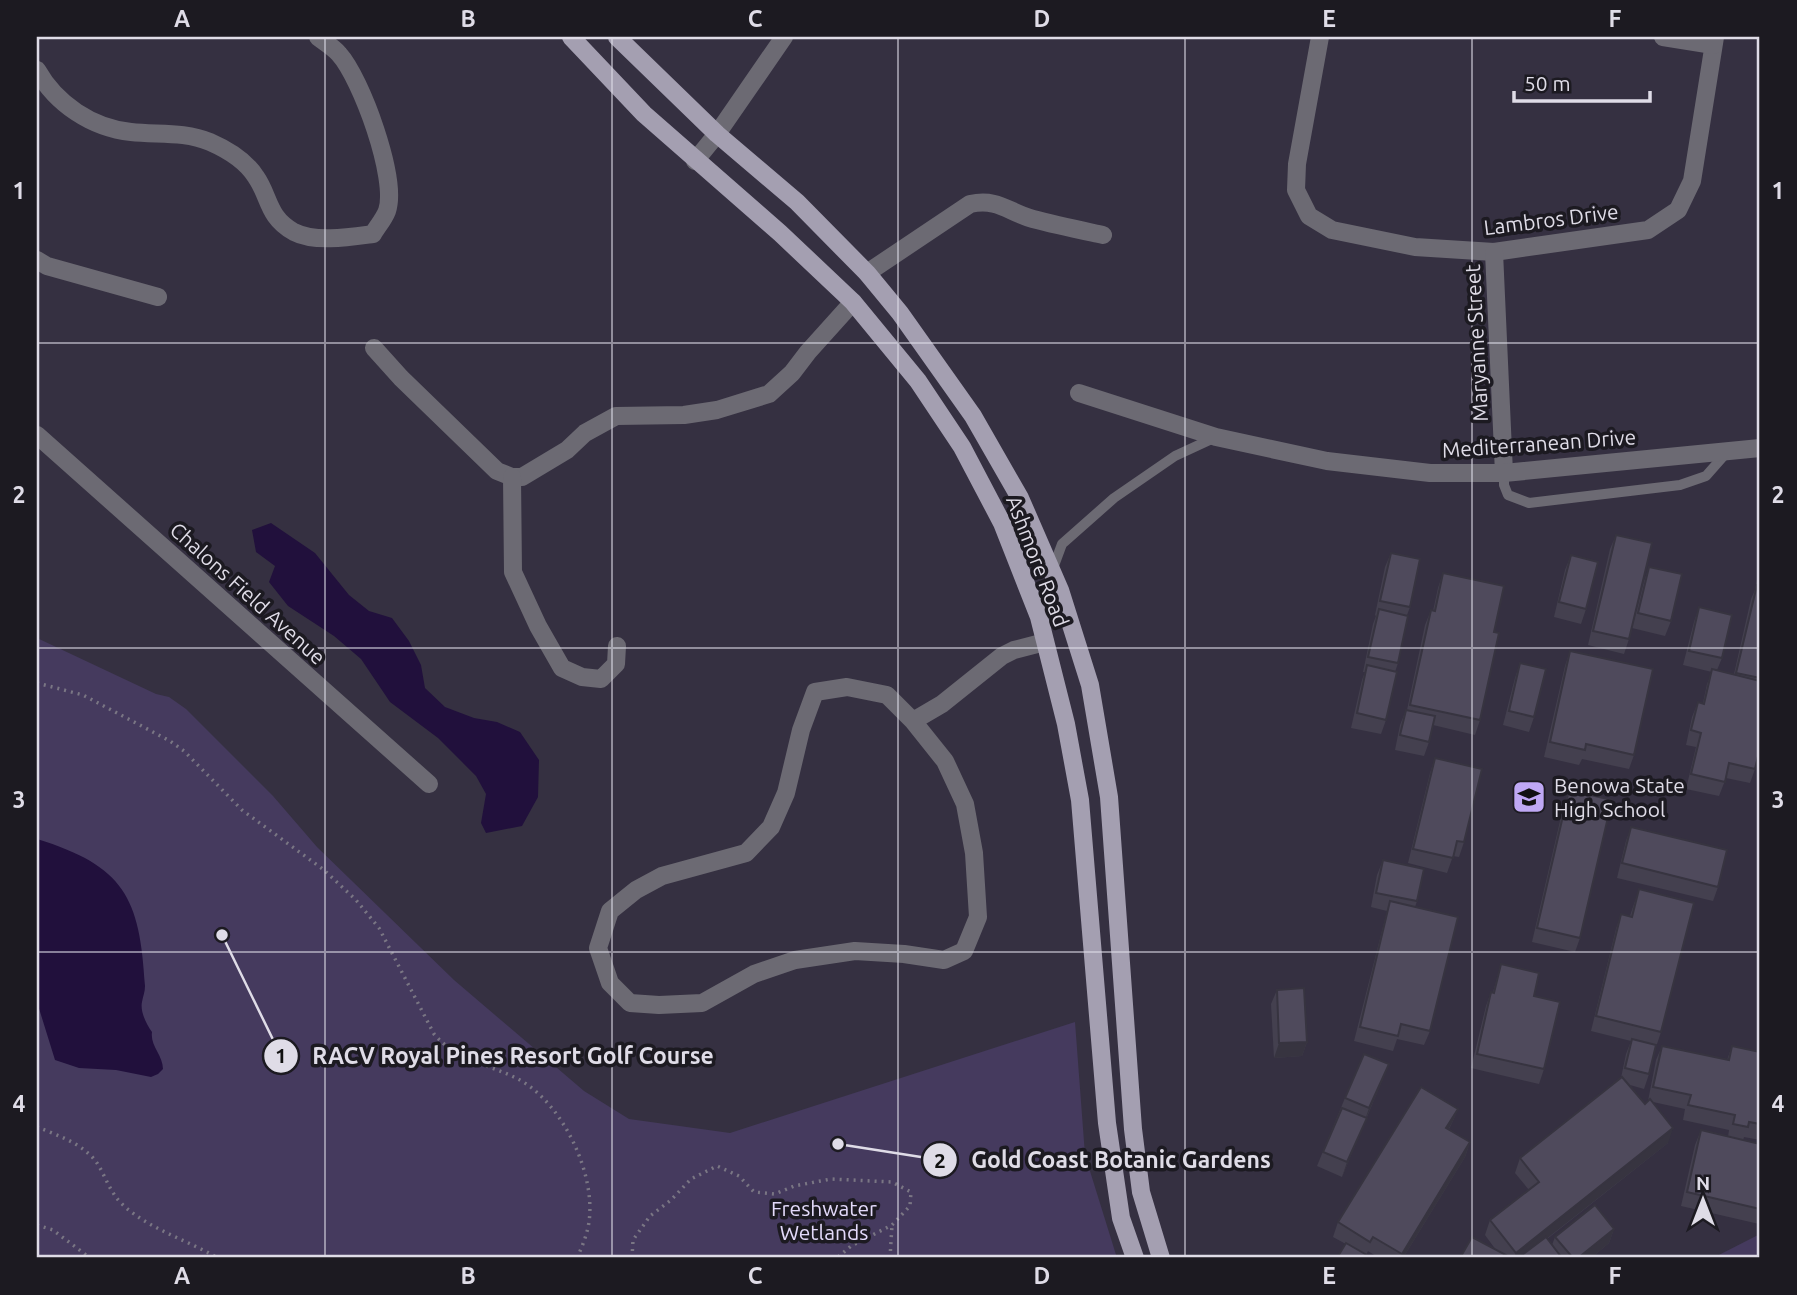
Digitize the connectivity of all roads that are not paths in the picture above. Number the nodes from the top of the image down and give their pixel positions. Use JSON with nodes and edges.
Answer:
{"nodes":[{"id":1,"x":318,"y":37,"type":"edge"},
{"id":2,"x":571,"y":37,"type":"edge"},
{"id":3,"x":617,"y":37,"type":"edge"},
{"id":4,"x":784,"y":37,"type":"edge"},
{"id":5,"x":1320,"y":37,"type":"edge"},
{"id":6,"x":1663,"y":37,"type":"edge"},
{"id":7,"x":1714,"y":41,"type":"edge"},
{"id":8,"x":37,"y":70,"type":"edge"},
{"id":9,"x":717,"y":134,"type":"junction"},
{"id":10,"x":695,"y":160,"type":"junction"},
{"id":11,"x":1103,"y":235,"type":"dead end"},
{"id":12,"x":1494,"y":252,"type":"junction"},
{"id":13,"x":37,"y":260,"type":"edge"},
{"id":14,"x":867,"y":273,"type":"junction"},
{"id":15,"x":158,"y":297,"type":"dead end"},
{"id":16,"x":853,"y":302,"type":"junction"},
{"id":17,"x":374,"y":348,"type":"dead end"},
{"id":18,"x":1079,"y":393,"type":"dead end"},
{"id":19,"x":37,"y":435,"type":"edge"},
{"id":20,"x":1216,"y":437,"type":"junction"},
{"id":21,"x":1760,"y":448,"type":"edge"},
{"id":22,"x":1728,"y":451,"type":"junction"},
{"id":23,"x":1504,"y":473,"type":"junction"},
{"id":24,"x":512,"y":477,"type":"junction"},
{"id":25,"x":1052,"y":572,"type":"junction"},
{"id":26,"x":1045,"y":642,"type":"junction"},
{"id":27,"x":617,"y":646,"type":"dead end"},
{"id":28,"x":913,"y":721,"type":"junction"},
{"id":29,"x":429,"y":784,"type":"dead end"},
{"id":30,"x":1135,"y":1258,"type":"edge"},
{"id":31,"x":1161,"y":1258,"type":"edge"}],
"edges":[{"from":1,"to":8,"type":"street"},
{"from":2,"to":10,"type":"main road","name":"Ashmore Road"},
{"from":3,"to":9,"type":"main road","name":"Ashmore Road"},
{"from":4,"to":9,"type":"street"},
{"from":5,"to":12,"type":"street","name":"Lambros Drive"},
{"from":6,"to":7,"type":"street"},
{"from":7,"to":12,"type":"street","name":"Lambros Drive"},
{"from":9,"to":10,"type":"street"},
{"from":9,"to":14,"type":"main road","name":"Ashmore Road"},
{"from":10,"to":16,"type":"main road","name":"Ashmore Road"},
{"from":11,"to":14,"type":"street"},
{"from":12,"to":23,"type":"street","name":"Maryanne Street"},
{"from":13,"to":15,"type":"street"},
{"from":14,"to":25,"type":"main road","name":"Ashmore Road"},
{"from":16,"to":24,"type":"street"},
{"from":16,"to":26,"type":"main road","name":"Ashmore Road"},
{"from":17,"to":24,"type":"street"},
{"from":18,"to":20,"type":"street","name":"Mediterranean Drive"},
{"from":19,"to":29,"type":"street","name":"Chalons Field Avenue"},
{"from":20,"to":23,"type":"street","name":"Mediterranean Drive"},
{"from":20,"to":25,"type":"lane"},
{"from":21,"to":22,"type":"street","name":"Mediterranean Drive"},
{"from":22,"to":23,"type":"street","name":"Mediterranean Drive"},
{"from":22,"to":23,"type":"lane"},
{"from":24,"to":27,"type":"street"},
{"from":25,"to":31,"type":"main road","name":"Ashmore Road"},
{"from":26,"to":28,"type":"street"},
{"from":26,"to":30,"type":"main road","name":"Ashmore Road"},
{"from":28,"to":28,"type":"street"}]}
